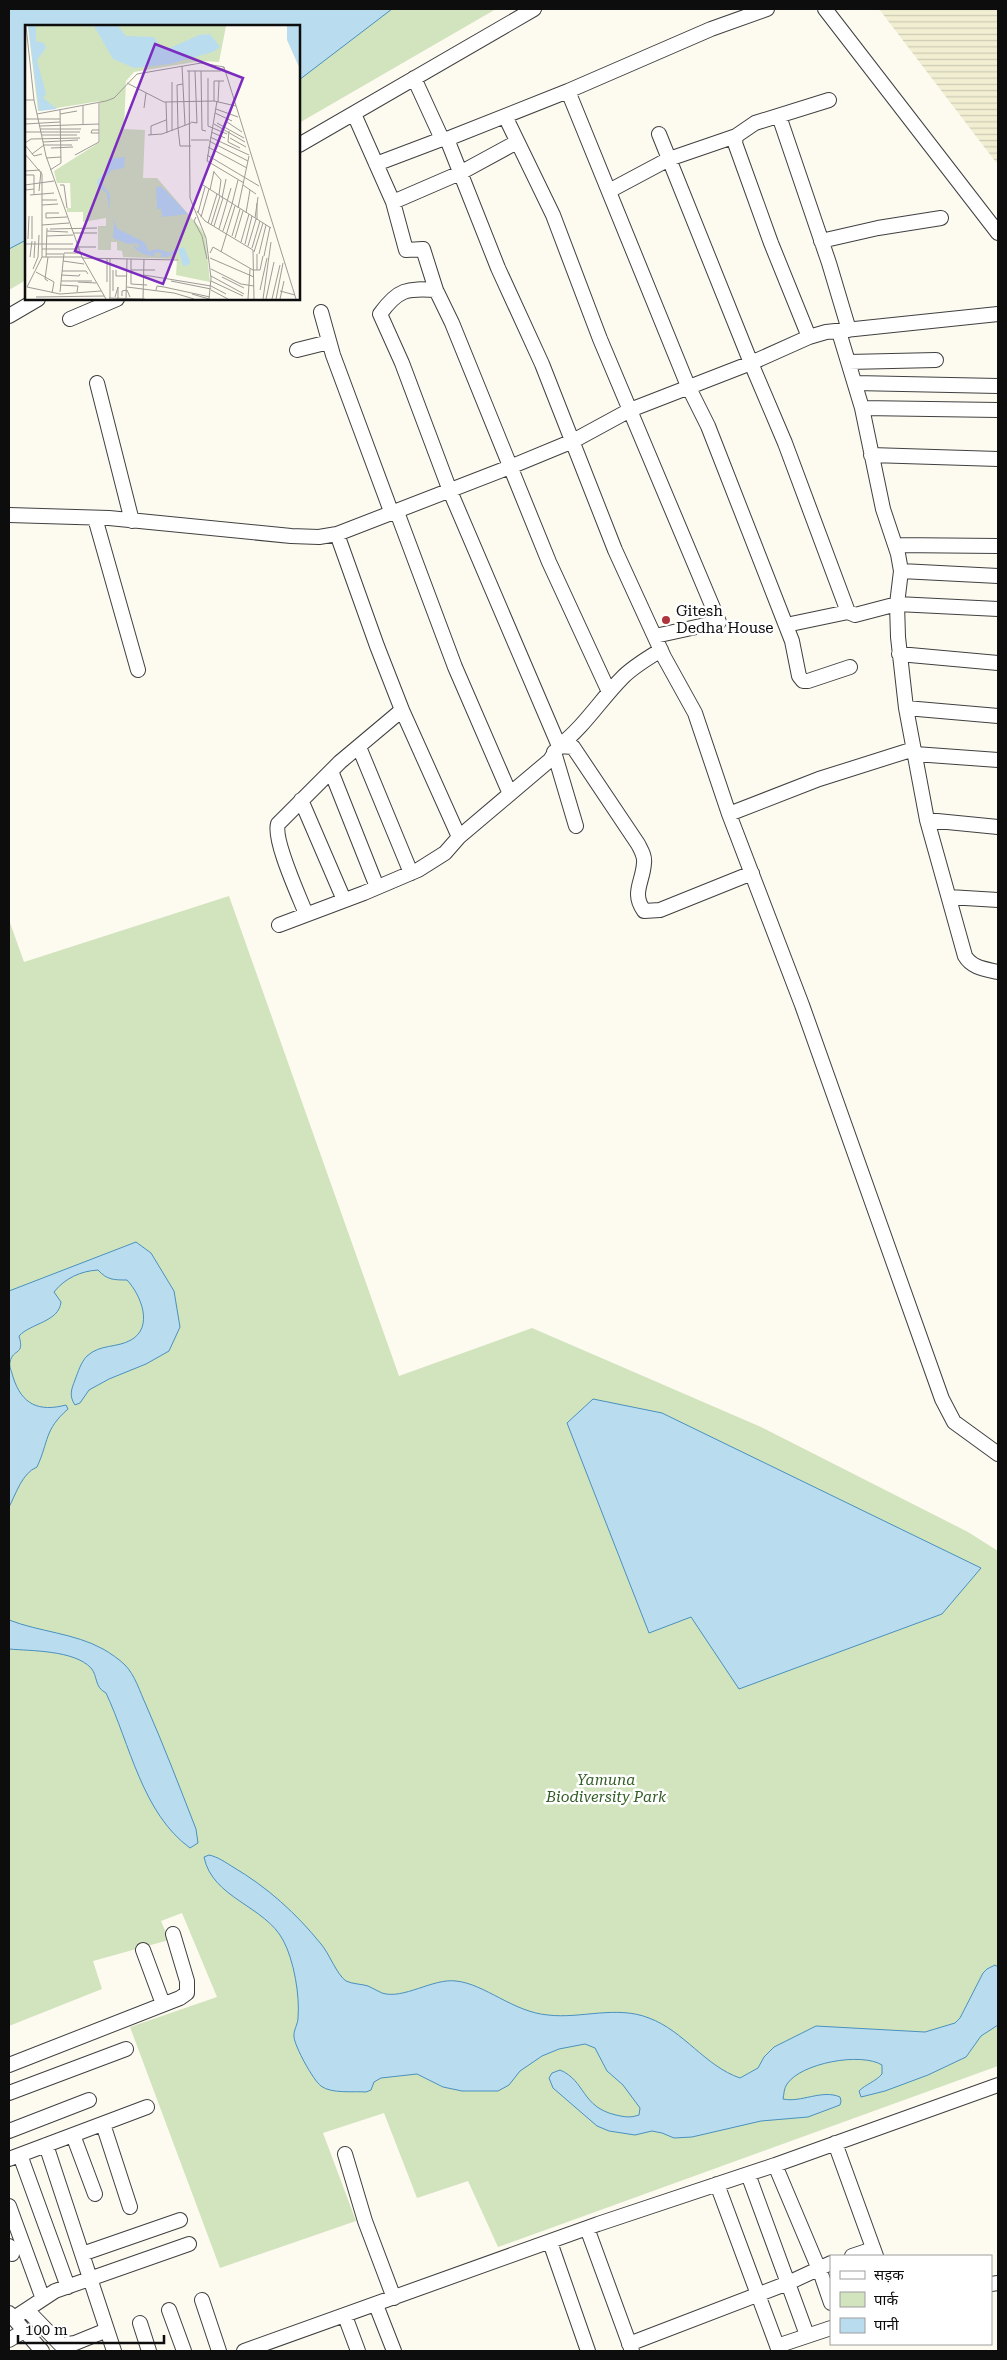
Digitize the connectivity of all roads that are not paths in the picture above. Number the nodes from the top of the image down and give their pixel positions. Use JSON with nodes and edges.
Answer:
{"nodes":[{"id":1,"x":534,"y":9,"type":"edge"},
{"id":2,"x":767,"y":9,"type":"edge"},
{"id":3,"x":825,"y":9,"type":"edge"},
{"id":4,"x":414,"y":78,"type":"junction"},
{"id":5,"x":568,"y":91,"type":"junction"},
{"id":6,"x":829,"y":100,"type":"dead end"},
{"id":7,"x":354,"y":114,"type":"junction"},
{"id":8,"x":505,"y":116,"type":"junction"},
{"id":9,"x":779,"y":116,"type":"junction"},
{"id":10,"x":659,"y":134,"type":"dead end"},
{"id":11,"x":736,"y":136,"type":"junction"},
{"id":12,"x":444,"y":139,"type":"junction"},
{"id":13,"x":517,"y":142,"type":"junction"},
{"id":14,"x":300,"y":144,"type":"edge"},
{"id":15,"x":669,"y":160,"type":"junction"},
{"id":16,"x":376,"y":164,"type":"junction"},
{"id":17,"x":460,"y":173,"type":"junction"},
{"id":18,"x":610,"y":191,"type":"junction"},
{"id":19,"x":393,"y":202,"type":"junction"},
{"id":20,"x":941,"y":218,"type":"dead end"},
{"id":21,"x":998,"y":233,"type":"edge"},
{"id":22,"x":821,"y":241,"type":"junction"},
{"id":23,"x":436,"y":290,"type":"junction"},
{"id":24,"x":36,"y":300,"type":"edge"},
{"id":25,"x":115,"y":300,"type":"edge"},
{"id":26,"x":321,"y":312,"type":"dead end"},
{"id":27,"x":998,"y":314,"type":"edge"},
{"id":28,"x":9,"y":316,"type":"edge"},
{"id":29,"x":70,"y":319,"type":"dead end"},
{"id":30,"x":844,"y":330,"type":"junction"},
{"id":31,"x":809,"y":337,"type":"junction"},
{"id":32,"x":329,"y":342,"type":"junction"},
{"id":33,"x":297,"y":350,"type":"dead end"},
{"id":34,"x":936,"y":360,"type":"dead end"},
{"id":35,"x":848,"y":362,"type":"junction"},
{"id":36,"x":750,"y":363,"type":"junction"},
{"id":37,"x":97,"y":383,"type":"dead end"},
{"id":38,"x":855,"y":383,"type":"junction"},
{"id":39,"x":688,"y":386,"type":"junction"},
{"id":40,"x":998,"y":386,"type":"edge"},
{"id":41,"x":862,"y":408,"type":"junction"},
{"id":42,"x":630,"y":410,"type":"junction"},
{"id":43,"x":998,"y":410,"type":"edge"},
{"id":44,"x":572,"y":441,"type":"junction"},
{"id":45,"x":871,"y":456,"type":"junction"},
{"id":46,"x":998,"y":459,"type":"edge"},
{"id":47,"x":510,"y":467,"type":"junction"},
{"id":48,"x":450,"y":490,"type":"junction"},
{"id":49,"x":395,"y":513,"type":"junction"},
{"id":50,"x":9,"y":515,"type":"edge"},
{"id":51,"x":95,"y":518,"type":"junction"},
{"id":52,"x":132,"y":521,"type":"junction"},
{"id":53,"x":337,"y":534,"type":"junction"},
{"id":54,"x":895,"y":545,"type":"junction"},
{"id":55,"x":998,"y":546,"type":"edge"},
{"id":56,"x":901,"y":571,"type":"junction"},
{"id":57,"x":998,"y":576,"type":"edge"},
{"id":58,"x":897,"y":604,"type":"junction"},
{"id":59,"x":998,"y":609,"type":"edge"},
{"id":60,"x":848,"y":612,"type":"junction"},
{"id":61,"x":786,"y":624,"type":"junction"},
{"id":62,"x":655,"y":636,"type":"junction"},
{"id":63,"x":661,"y":650,"type":"junction"},
{"id":64,"x":900,"y":654,"type":"junction"},
{"id":65,"x":998,"y":663,"type":"edge"},
{"id":66,"x":850,"y":667,"type":"dead end"},
{"id":67,"x":138,"y":670,"type":"dead end"},
{"id":68,"x":609,"y":692,"type":"junction"},
{"id":69,"x":906,"y":708,"type":"junction"},
{"id":70,"x":402,"y":710,"type":"junction"},
{"id":71,"x":998,"y":716,"type":"edge"},
{"id":72,"x":359,"y":747,"type":"junction"},
{"id":73,"x":557,"y":749,"type":"junction"},
{"id":74,"x":914,"y":751,"type":"junction"},
{"id":75,"x":998,"y":760,"type":"edge"},
{"id":76,"x":331,"y":771,"type":"junction"},
{"id":77,"x":510,"y":794,"type":"junction"},
{"id":78,"x":302,"y":800,"type":"junction"},
{"id":79,"x":730,"y":814,"type":"junction"},
{"id":80,"x":927,"y":820,"type":"junction"},
{"id":81,"x":576,"y":826,"type":"dead end"},
{"id":82,"x":998,"y":827,"type":"edge"},
{"id":83,"x":459,"y":837,"type":"junction"},
{"id":84,"x":411,"y":873,"type":"junction"},
{"id":85,"x":752,"y":873,"type":"junction"},
{"id":86,"x":377,"y":888,"type":"junction"},
{"id":87,"x":949,"y":897,"type":"junction"},
{"id":88,"x":344,"y":900,"type":"junction"},
{"id":89,"x":998,"y":900,"type":"edge"},
{"id":90,"x":306,"y":914,"type":"junction"},
{"id":91,"x":279,"y":925,"type":"dead end"},
{"id":92,"x":998,"y":972,"type":"edge"},
{"id":93,"x":998,"y":1454,"type":"edge"},
{"id":94,"x":173,"y":1934,"type":"dead end"},
{"id":95,"x":143,"y":1950,"type":"dead end"},
{"id":96,"x":163,"y":2004,"type":"junction"},
{"id":97,"x":126,"y":2049,"type":"dead end"},
{"id":98,"x":9,"y":2065,"type":"edge"},
{"id":99,"x":998,"y":2085,"type":"edge"},
{"id":100,"x":9,"y":2093,"type":"edge"},
{"id":101,"x":89,"y":2100,"type":"dead end"},
{"id":102,"x":147,"y":2107,"type":"dead end"},
{"id":103,"x":103,"y":2124,"type":"junction"},
{"id":104,"x":9,"y":2132,"type":"edge"},
{"id":105,"x":73,"y":2135,"type":"junction"},
{"id":106,"x":835,"y":2143,"type":"junction"},
{"id":107,"x":46,"y":2145,"type":"junction"},
{"id":108,"x":345,"y":2154,"type":"dead end"},
{"id":109,"x":14,"y":2157,"type":"edge"},
{"id":110,"x":776,"y":2165,"type":"junction"},
{"id":111,"x":748,"y":2174,"type":"junction"},
{"id":112,"x":717,"y":2184,"type":"junction"},
{"id":113,"x":94,"y":2194,"type":"dead end"},
{"id":114,"x":9,"y":2206,"type":"edge"},
{"id":115,"x":130,"y":2208,"type":"dead end"},
{"id":116,"x":180,"y":2220,"type":"dead end"},
{"id":117,"x":586,"y":2228,"type":"junction"},
{"id":118,"x":550,"y":2242,"type":"junction"},
{"id":119,"x":189,"y":2244,"type":"dead end"},
{"id":120,"x":875,"y":2253,"type":"edge"},
{"id":121,"x":82,"y":2254,"type":"junction"},
{"id":122,"x":860,"y":2255,"type":"edge"},
{"id":123,"x":825,"y":2265,"type":"edge"},
{"id":124,"x":90,"y":2278,"type":"junction"},
{"id":125,"x":788,"y":2283,"type":"junction"},
{"id":126,"x":68,"y":2287,"type":"junction"},
{"id":127,"x":758,"y":2294,"type":"junction"},
{"id":128,"x":830,"y":2296,"type":"edge"},
{"id":129,"x":394,"y":2298,"type":"junction"},
{"id":130,"x":43,"y":2299,"type":"junction"},
{"id":131,"x":202,"y":2300,"type":"dead end"},
{"id":132,"x":376,"y":2305,"type":"junction"},
{"id":133,"x":27,"y":2310,"type":"junction"},
{"id":134,"x":169,"y":2310,"type":"dead end"},
{"id":135,"x":11,"y":2316,"type":"edge"},
{"id":136,"x":345,"y":2316,"type":"junction"},
{"id":137,"x":140,"y":2323,"type":"dead end"},
{"id":138,"x":830,"y":2328,"type":"edge"},
{"id":139,"x":107,"y":2330,"type":"junction"},
{"id":140,"x":24,"y":2331,"type":"junction"},
{"id":141,"x":807,"y":2336,"type":"junction"},
{"id":142,"x":9,"y":2340,"type":"edge"},
{"id":143,"x":630,"y":2348,"type":"edge"},
{"id":144,"x":778,"y":2348,"type":"edge"},
{"id":145,"x":42,"y":2351,"type":"edge"},
{"id":146,"x":114,"y":2351,"type":"edge"},
{"id":147,"x":149,"y":2351,"type":"edge"},
{"id":148,"x":184,"y":2351,"type":"edge"},
{"id":149,"x":219,"y":2351,"type":"edge"},
{"id":150,"x":244,"y":2351,"type":"edge"},
{"id":151,"x":358,"y":2351,"type":"edge"},
{"id":152,"x":394,"y":2351,"type":"edge"},
{"id":153,"x":588,"y":2351,"type":"edge"}],
"edges":[{"from":1,"to":4,"type":"street"},
{"from":2,"to":5,"type":"street"},
{"from":3,"to":21,"type":"street"},
{"from":4,"to":7,"type":"street"},
{"from":4,"to":12,"type":"street"},
{"from":5,"to":8,"type":"street"},
{"from":5,"to":18,"type":"street"},
{"from":6,"to":9,"type":"street"},
{"from":7,"to":14,"type":"street"},
{"from":7,"to":16,"type":"street"},
{"from":8,"to":12,"type":"street"},
{"from":8,"to":13,"type":"street"},
{"from":9,"to":11,"type":"street"},
{"from":9,"to":22,"type":"street"},
{"from":10,"to":15,"type":"street"},
{"from":11,"to":15,"type":"street"},
{"from":11,"to":31,"type":"street"},
{"from":12,"to":16,"type":"street"},
{"from":12,"to":17,"type":"street"},
{"from":13,"to":17,"type":"street"},
{"from":13,"to":42,"type":"street"},
{"from":15,"to":18,"type":"street"},
{"from":15,"to":36,"type":"street"},
{"from":16,"to":19,"type":"street"},
{"from":17,"to":19,"type":"street"},
{"from":17,"to":44,"type":"street"},
{"from":18,"to":39,"type":"street"},
{"from":19,"to":23,"type":"street"},
{"from":20,"to":22,"type":"street"},
{"from":22,"to":30,"type":"street"},
{"from":23,"to":47,"type":"street"},
{"from":23,"to":48,"type":"street"},
{"from":24,"to":28,"type":"street"},
{"from":25,"to":29,"type":"street"},
{"from":26,"to":32,"type":"street"},
{"from":27,"to":30,"type":"street"},
{"from":30,"to":31,"type":"street"},
{"from":30,"to":35,"type":"street"},
{"from":31,"to":36,"type":"street"},
{"from":32,"to":33,"type":"street"},
{"from":32,"to":49,"type":"street"},
{"from":34,"to":35,"type":"street"},
{"from":35,"to":38,"type":"street"},
{"from":36,"to":39,"type":"street"},
{"from":36,"to":60,"type":"street"},
{"from":37,"to":52,"type":"street"},
{"from":38,"to":40,"type":"street"},
{"from":38,"to":41,"type":"street"},
{"from":39,"to":42,"type":"street"},
{"from":39,"to":61,"type":"street"},
{"from":41,"to":43,"type":"street"},
{"from":41,"to":45,"type":"street"},
{"from":42,"to":44,"type":"street"},
{"from":42,"to":62,"type":"street"},
{"from":44,"to":47,"type":"street"},
{"from":44,"to":62,"type":"street"},
{"from":45,"to":46,"type":"street"},
{"from":45,"to":54,"type":"street"},
{"from":47,"to":48,"type":"street"},
{"from":47,"to":68,"type":"street"},
{"from":48,"to":49,"type":"street"},
{"from":48,"to":73,"type":"street"},
{"from":49,"to":53,"type":"street"},
{"from":49,"to":77,"type":"street"},
{"from":50,"to":51,"type":"street"},
{"from":51,"to":52,"type":"street"},
{"from":51,"to":67,"type":"street"},
{"from":52,"to":53,"type":"street"},
{"from":53,"to":70,"type":"street"},
{"from":54,"to":55,"type":"street"},
{"from":54,"to":56,"type":"street"},
{"from":56,"to":57,"type":"street"},
{"from":56,"to":58,"type":"street"},
{"from":58,"to":59,"type":"street"},
{"from":58,"to":60,"type":"street"},
{"from":58,"to":64,"type":"street"},
{"from":60,"to":61,"type":"street"},
{"from":61,"to":66,"type":"street"},
{"from":62,"to":63,"type":"street"},
{"from":63,"to":68,"type":"street"},
{"from":63,"to":79,"type":"street"},
{"from":64,"to":65,"type":"street"},
{"from":64,"to":69,"type":"street"},
{"from":68,"to":73,"type":"street"},
{"from":69,"to":71,"type":"street"},
{"from":69,"to":74,"type":"street"},
{"from":70,"to":72,"type":"street"},
{"from":70,"to":83,"type":"street"},
{"from":72,"to":76,"type":"street"},
{"from":72,"to":84,"type":"street"},
{"from":73,"to":77,"type":"street"},
{"from":73,"to":81,"type":"street"},
{"from":73,"to":85,"type":"street"},
{"from":74,"to":75,"type":"street"},
{"from":74,"to":79,"type":"street"},
{"from":74,"to":80,"type":"street"},
{"from":76,"to":78,"type":"street"},
{"from":76,"to":86,"type":"street"},
{"from":77,"to":83,"type":"street"},
{"from":78,"to":88,"type":"street"},
{"from":78,"to":90,"type":"street"},
{"from":79,"to":85,"type":"street"},
{"from":80,"to":82,"type":"street"},
{"from":80,"to":87,"type":"street"},
{"from":83,"to":84,"type":"street"},
{"from":84,"to":86,"type":"street"},
{"from":85,"to":93,"type":"street"},
{"from":86,"to":88,"type":"street"},
{"from":87,"to":89,"type":"street"},
{"from":87,"to":92,"type":"street"},
{"from":88,"to":90,"type":"street"},
{"from":90,"to":91,"type":"street"},
{"from":94,"to":96,"type":"street"},
{"from":95,"to":96,"type":"street"},
{"from":96,"to":98,"type":"street"},
{"from":97,"to":100,"type":"street"},
{"from":99,"to":106,"type":"street"},
{"from":101,"to":104,"type":"street"},
{"from":102,"to":103,"type":"street"},
{"from":103,"to":105,"type":"street"},
{"from":103,"to":115,"type":"street"},
{"from":105,"to":107,"type":"street"},
{"from":105,"to":113,"type":"street"},
{"from":106,"to":110,"type":"street"},
{"from":106,"to":120,"type":"street"},
{"from":107,"to":109,"type":"street"},
{"from":107,"to":121,"type":"street"},
{"from":108,"to":129,"type":"street"},
{"from":109,"to":126,"type":"street"},
{"from":110,"to":111,"type":"street"},
{"from":110,"to":123,"type":"street"},
{"from":111,"to":112,"type":"street"},
{"from":111,"to":125,"type":"street"},
{"from":112,"to":117,"type":"street"},
{"from":112,"to":127,"type":"street"},
{"from":114,"to":130,"type":"street"},
{"from":116,"to":121,"type":"street"},
{"from":117,"to":118,"type":"street"},
{"from":117,"to":143,"type":"street"},
{"from":118,"to":129,"type":"street"},
{"from":118,"to":153,"type":"street"},
{"from":119,"to":124,"type":"street"},
{"from":120,"to":122,"type":"street"},
{"from":121,"to":124,"type":"street"},
{"from":123,"to":125,"type":"street"},
{"from":123,"to":128,"type":"street"},
{"from":124,"to":126,"type":"street"},
{"from":124,"to":139,"type":"street"},
{"from":125,"to":127,"type":"street"},
{"from":125,"to":141,"type":"street"},
{"from":126,"to":130,"type":"street"},
{"from":127,"to":143,"type":"street"},
{"from":127,"to":144,"type":"street"},
{"from":129,"to":132,"type":"street"},
{"from":130,"to":133,"type":"street"},
{"from":131,"to":149,"type":"street"},
{"from":132,"to":136,"type":"street"},
{"from":132,"to":152,"type":"street"},
{"from":133,"to":135,"type":"street"},
{"from":133,"to":139,"type":"street"},
{"from":134,"to":148,"type":"street"},
{"from":135,"to":140,"type":"street"},
{"from":136,"to":150,"type":"street"},
{"from":136,"to":151,"type":"street"},
{"from":137,"to":147,"type":"street"},
{"from":138,"to":141,"type":"street"},
{"from":139,"to":146,"type":"street"},
{"from":140,"to":142,"type":"street"},
{"from":140,"to":145,"type":"street"},
{"from":141,"to":144,"type":"street"}]}
